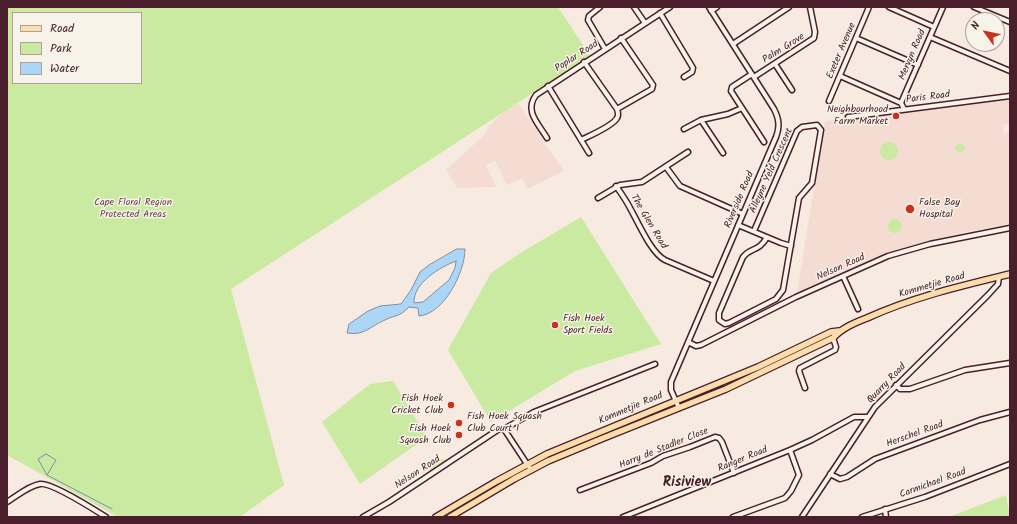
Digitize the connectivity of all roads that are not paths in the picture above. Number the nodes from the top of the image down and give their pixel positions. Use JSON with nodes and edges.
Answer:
{"nodes":[{"id":1,"x":600,"y":7,"type":"edge"},
{"id":2,"x":634,"y":7,"type":"edge"},
{"id":3,"x":670,"y":7,"type":"edge"},
{"id":4,"x":717,"y":7,"type":"edge"},
{"id":5,"x":789,"y":7,"type":"edge"},
{"id":6,"x":810,"y":7,"type":"edge"},
{"id":7,"x":869,"y":7,"type":"edge"},
{"id":8,"x":889,"y":7,"type":"edge"},
{"id":9,"x":943,"y":7,"type":"edge"},
{"id":10,"x":974,"y":7,"type":"edge"},
{"id":11,"x":710,"y":9,"type":"edge"},
{"id":12,"x":660,"y":13,"type":"junction"},
{"id":13,"x":1010,"y":22,"type":"edge"},
{"id":14,"x":645,"y":23,"type":"junction"},
{"id":15,"x":934,"y":27,"type":"junction"},
{"id":16,"x":930,"y":37,"type":"junction"},
{"id":17,"x":621,"y":38,"type":"junction"},
{"id":18,"x":856,"y":38,"type":"junction"},
{"id":19,"x":733,"y":44,"type":"junction"},
{"id":20,"x":605,"y":48,"type":"junction"},
{"id":21,"x":584,"y":62,"type":"junction"},
{"id":22,"x":775,"y":64,"type":"junction"},
{"id":23,"x":918,"y":64,"type":"junction"},
{"id":24,"x":1010,"y":71,"type":"edge"},
{"id":25,"x":753,"y":75,"type":"junction"},
{"id":26,"x":840,"y":76,"type":"junction"},
{"id":27,"x":684,"y":77,"type":"dead end"},
{"id":28,"x":548,"y":86,"type":"junction"},
{"id":29,"x":792,"y":90,"type":"dead end"},
{"id":30,"x":1010,"y":96,"type":"edge"},
{"id":31,"x":829,"y":101,"type":"dead end"},
{"id":32,"x":901,"y":103,"type":"junction"},
{"id":33,"x":742,"y":108,"type":"junction"},
{"id":34,"x":617,"y":109,"type":"junction"},
{"id":35,"x":904,"y":109,"type":"junction"},
{"id":36,"x":848,"y":117,"type":"dead end"},
{"id":37,"x":701,"y":120,"type":"junction"},
{"id":38,"x":684,"y":129,"type":"dead end"},
{"id":39,"x":547,"y":138,"type":"dead end"},
{"id":40,"x":581,"y":140,"type":"junction"},
{"id":41,"x":764,"y":142,"type":"dead end"},
{"id":42,"x":688,"y":152,"type":"dead end"},
{"id":43,"x":589,"y":153,"type":"dead end"},
{"id":44,"x":723,"y":153,"type":"dead end"},
{"id":45,"x":666,"y":167,"type":"junction"},
{"id":46,"x":616,"y":186,"type":"junction"},
{"id":47,"x":598,"y":198,"type":"dead end"},
{"id":48,"x":743,"y":214,"type":"junction"},
{"id":49,"x":738,"y":225,"type":"junction"},
{"id":50,"x":1010,"y":228,"type":"edge"},
{"id":51,"x":754,"y":231,"type":"junction"},
{"id":52,"x":767,"y":237,"type":"junction"},
{"id":53,"x":791,"y":246,"type":"junction"},
{"id":54,"x":1010,"y":274,"type":"edge"},
{"id":55,"x":843,"y":276,"type":"junction"},
{"id":56,"x":999,"y":277,"type":"junction"},
{"id":57,"x":714,"y":281,"type":"junction"},
{"id":58,"x":858,"y":309,"type":"dead end"},
{"id":59,"x":839,"y":331,"type":"junction"},
{"id":60,"x":833,"y":338,"type":"junction"},
{"id":61,"x":688,"y":342,"type":"junction"},
{"id":62,"x":1010,"y":362,"type":"edge"},
{"id":63,"x":655,"y":364,"type":"dead end"},
{"id":64,"x":896,"y":386,"type":"junction"},
{"id":65,"x":805,"y":388,"type":"dead end"},
{"id":66,"x":675,"y":400,"type":"junction"},
{"id":67,"x":679,"y":408,"type":"junction"},
{"id":68,"x":1010,"y":412,"type":"edge"},
{"id":69,"x":867,"y":417,"type":"junction"},
{"id":70,"x":504,"y":429,"type":"junction"},
{"id":71,"x":790,"y":450,"type":"junction"},
{"id":72,"x":527,"y":464,"type":"junction"},
{"id":73,"x":1010,"y":464,"type":"edge"},
{"id":74,"x":531,"y":470,"type":"junction"},
{"id":75,"x":734,"y":473,"type":"junction"},
{"id":76,"x":830,"y":474,"type":"junction"},
{"id":77,"x":580,"y":490,"type":"dead end"},
{"id":78,"x":7,"y":502,"type":"edge"},
{"id":79,"x":885,"y":509,"type":"junction"},
{"id":80,"x":106,"y":517,"type":"edge"},
{"id":81,"x":363,"y":517,"type":"edge"},
{"id":82,"x":436,"y":517,"type":"edge"},
{"id":83,"x":450,"y":517,"type":"edge"},
{"id":84,"x":624,"y":517,"type":"edge"},
{"id":85,"x":733,"y":517,"type":"edge"},
{"id":86,"x":802,"y":517,"type":"edge"},
{"id":87,"x":862,"y":517,"type":"edge"},
{"id":88,"x":886,"y":517,"type":"edge"}],
"edges":[{"from":1,"to":20,"type":"street"},
{"from":2,"to":14,"type":"street"},
{"from":3,"to":12,"type":"street","name":"Poplar Road"},
{"from":4,"to":11,"type":"street"},
{"from":5,"to":19,"type":"street"},
{"from":6,"to":22,"type":"street","name":"Palm Grove"},
{"from":7,"to":18,"type":"street","name":"Exeter Avenue"},
{"from":8,"to":15,"type":"street"},
{"from":9,"to":15,"type":"street","name":"Mervyn Road"},
{"from":10,"to":13,"type":"street"},
{"from":11,"to":19,"type":"street","name":"Riverside Road"},
{"from":12,"to":14,"type":"street","name":"Poplar Road"},
{"from":12,"to":27,"type":"street"},
{"from":14,"to":17,"type":"street","name":"Poplar Road"},
{"from":15,"to":16,"type":"street","name":"Mervyn Road"},
{"from":16,"to":23,"type":"street","name":"Mervyn Road"},
{"from":16,"to":24,"type":"street"},
{"from":17,"to":20,"type":"street","name":"Poplar Road"},
{"from":17,"to":34,"type":"street"},
{"from":18,"to":23,"type":"street"},
{"from":18,"to":26,"type":"street","name":"Exeter Avenue"},
{"from":19,"to":25,"type":"street","name":"Riverside Road"},
{"from":20,"to":21,"type":"street","name":"Poplar Road"},
{"from":21,"to":28,"type":"street","name":"Poplar Road"},
{"from":21,"to":34,"type":"street"},
{"from":22,"to":25,"type":"street","name":"Palm Grove"},
{"from":22,"to":29,"type":"street"},
{"from":23,"to":32,"type":"street","name":"Mervyn Road"},
{"from":25,"to":33,"type":"street","name":"Palm Grove"},
{"from":25,"to":48,"type":"street","name":"Riverside Road"},
{"from":26,"to":31,"type":"street","name":"Exeter Avenue"},
{"from":26,"to":32,"type":"street"},
{"from":28,"to":39,"type":"street","name":"Poplar Road"},
{"from":28,"to":40,"type":"street"},
{"from":30,"to":35,"type":"street","name":"Paris Road"},
{"from":32,"to":35,"type":"street"},
{"from":33,"to":37,"type":"street"},
{"from":33,"to":41,"type":"street"},
{"from":34,"to":40,"type":"street"},
{"from":35,"to":36,"type":"street","name":"Paris Road"},
{"from":37,"to":38,"type":"street"},
{"from":37,"to":44,"type":"street"},
{"from":40,"to":43,"type":"street"},
{"from":42,"to":45,"type":"street"},
{"from":45,"to":46,"type":"street"},
{"from":45,"to":48,"type":"street"},
{"from":46,"to":47,"type":"street"},
{"from":46,"to":57,"type":"street","name":"The Glen Road"},
{"from":48,"to":49,"type":"street","name":"Riverside Road"},
{"from":49,"to":51,"type":"street"},
{"from":49,"to":57,"type":"street","name":"Riverside Road"},
{"from":50,"to":55,"type":"street","name":"Nelson Road"},
{"from":51,"to":52,"type":"street"},
{"from":51,"to":53,"type":"street","name":"Alleyne Yeld Crescent"},
{"from":52,"to":53,"type":"street"},
{"from":52,"to":53,"type":"street","name":"Alleyne Yeld Crescent"},
{"from":54,"to":56,"type":"main road","name":"Kommetjie Road"},
{"from":55,"to":58,"type":"street"},
{"from":55,"to":61,"type":"street","name":"Nelson Road"},
{"from":56,"to":59,"type":"main road","name":"Kommetjie Road"},
{"from":56,"to":64,"type":"street","name":"Quarry Road"},
{"from":57,"to":61,"type":"street","name":"Riverside Road"},
{"from":59,"to":60,"type":"main road","name":"Kommetjie Road"},
{"from":59,"to":66,"type":"main road","name":"Kommetjie Road"},
{"from":60,"to":65,"type":"street"},
{"from":60,"to":67,"type":"main road","name":"Kommetjie Road"},
{"from":61,"to":66,"type":"street","name":"Riverside Road"},
{"from":62,"to":64,"type":"street"},
{"from":63,"to":70,"type":"street","name":"Nelson Road"},
{"from":64,"to":69,"type":"street","name":"Quarry Road"},
{"from":66,"to":67,"type":"street","name":"Riverside Road"},
{"from":66,"to":72,"type":"main road","name":"Kommetjie Road"},
{"from":67,"to":74,"type":"main road","name":"Kommetjie Road"},
{"from":68,"to":76,"type":"street","name":"Herschel Road"},
{"from":69,"to":71,"type":"street","name":"Ranger Road"},
{"from":69,"to":76,"type":"street","name":"Quarry Road"},
{"from":70,"to":72,"type":"street"},
{"from":70,"to":81,"type":"street","name":"Nelson Road"},
{"from":71,"to":75,"type":"street","name":"Ranger Road"},
{"from":71,"to":85,"type":"street"},
{"from":72,"to":74,"type":"street"},
{"from":72,"to":82,"type":"main road","name":"Kommetjie Road"},
{"from":73,"to":79,"type":"street","name":"Carmichael Road"},
{"from":74,"to":83,"type":"main road","name":"Kommetjie Road"},
{"from":75,"to":77,"type":"street","name":"Harry de Stadler Close"},
{"from":75,"to":84,"type":"street","name":"Ranger Road"},
{"from":76,"to":86,"type":"street","name":"Quarry Road"},
{"from":78,"to":80,"type":"street"},
{"from":79,"to":87,"type":"street","name":"Carmichael Road"},
{"from":79,"to":88,"type":"street"}]}
